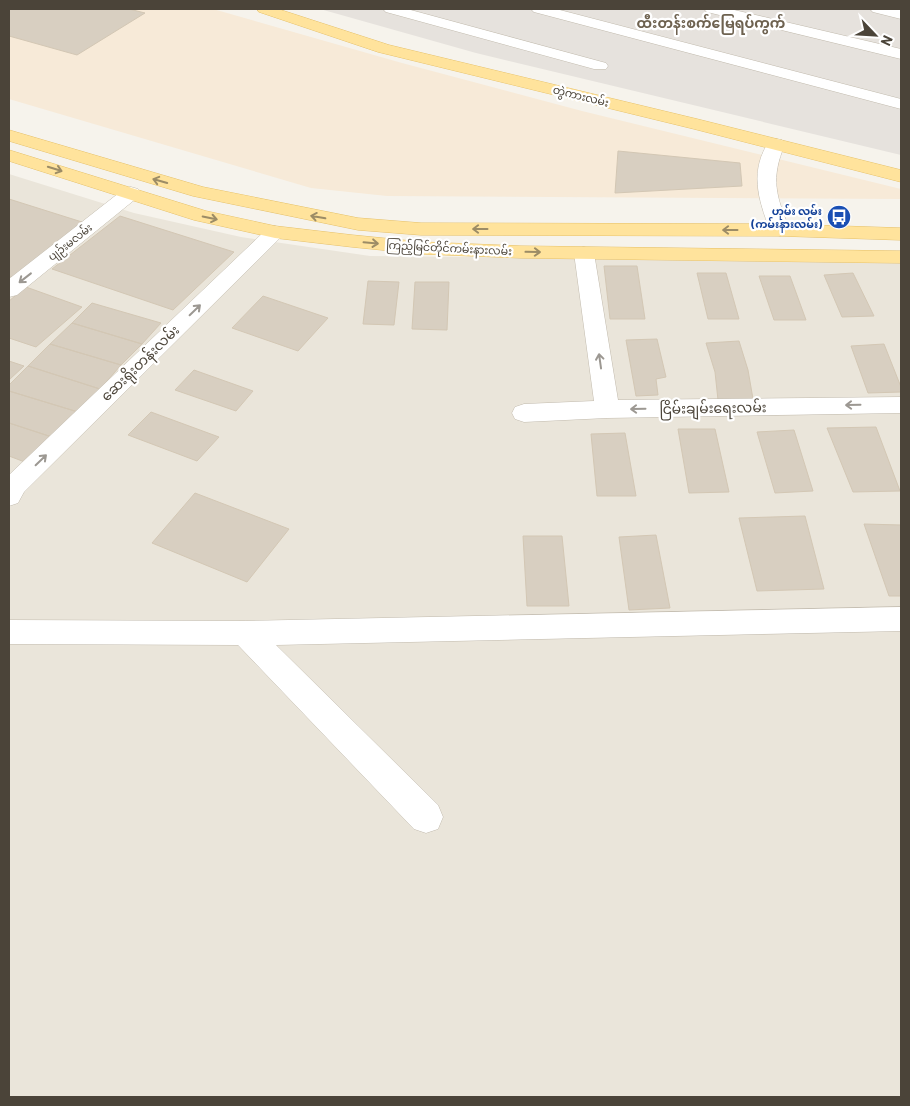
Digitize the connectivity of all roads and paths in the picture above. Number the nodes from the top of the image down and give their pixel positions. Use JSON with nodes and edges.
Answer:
{"nodes":[{"id":1,"x":264,"y":9,"type":"edge"},
{"id":2,"x":391,"y":9,"type":"edge"},
{"id":3,"x":539,"y":9,"type":"edge"},
{"id":4,"x":712,"y":9,"type":"edge"},
{"id":5,"x":878,"y":9,"type":"edge"},
{"id":6,"x":901,"y":14,"type":"edge"},
{"id":7,"x":901,"y":54,"type":"edge"},
{"id":8,"x":600,"y":66,"type":"dead end"},
{"id":9,"x":901,"y":104,"type":"edge"},
{"id":10,"x":9,"y":135,"type":"edge"},
{"id":11,"x":776,"y":144,"type":"junction"},
{"id":12,"x":9,"y":155,"type":"edge"},
{"id":13,"x":901,"y":176,"type":"edge"},
{"id":14,"x":132,"y":193,"type":"junction"},
{"id":15,"x":780,"y":230,"type":"junction"},
{"id":16,"x":275,"y":232,"type":"junction"},
{"id":17,"x":901,"y":234,"type":"edge"},
{"id":18,"x":584,"y":253,"type":"junction"},
{"id":19,"x":901,"y":257,"type":"edge"},
{"id":20,"x":9,"y":290,"type":"edge"},
{"id":21,"x":901,"y":404,"type":"edge"},
{"id":22,"x":607,"y":410,"type":"junction"},
{"id":23,"x":524,"y":414,"type":"dead end"},
{"id":24,"x":10,"y":489,"type":"edge"},
{"id":25,"x":901,"y":619,"type":"edge"},
{"id":26,"x":9,"y":632,"type":"edge"},
{"id":27,"x":245,"y":633,"type":"junction"},
{"id":28,"x":426,"y":818,"type":"dead end"}],
"edges":[{"from":1,"to":11,"type":"main road","name":"တွဲကားလမ်း"},
{"from":2,"to":8,"type":"street"},
{"from":3,"to":9,"type":"street"},
{"from":4,"to":7,"type":"street"},
{"from":5,"to":6,"type":"street"},
{"from":15,"to":10,"type":"main road","name":"ကြည့်မြင်တိုင်ကမ်းနားလမ်း","one_way":true},
{"from":11,"to":13,"type":"main road","name":"တွဲကားလမ်း"},
{"from":11,"to":15,"type":"street"},
{"from":12,"to":14,"type":"main road","name":"ကြည့်မြင်တိုင်ကမ်းနားလမ်း","one_way":true},
{"from":14,"to":16,"type":"main road","name":"ကြည့်မြင်တိုင်ကမ်းနားလမ်း","one_way":true},
{"from":14,"to":20,"type":"street","name":"ပျဉ်းမလမ်း","one_way":true},
{"from":15,"to":17,"type":"main road","name":"ကြည့်မြင်တိုင်ကမ်းနားလမ်း"},
{"from":16,"to":18,"type":"main road","name":"ကြည့်မြင်တိုင်ကမ်းနားလမ်း","one_way":true},
{"from":24,"to":16,"type":"street","name":"ဆေးရိုးတန်းလမ်း","one_way":true},
{"from":18,"to":19,"type":"main road","name":"ကြည့်မြင်တိုင်ကမ်းနားလမ်း"},
{"from":22,"to":18,"type":"street","one_way":true},
{"from":21,"to":22,"type":"street","name":"ငြိမ်းချမ်းရေးလမ်း","one_way":true},
{"from":22,"to":23,"type":"street","name":"ငြိမ်းချမ်းရေးလမ်း"},
{"from":25,"to":27,"type":"street"},
{"from":26,"to":27,"type":"street"},
{"from":27,"to":28,"type":"street"}]}
